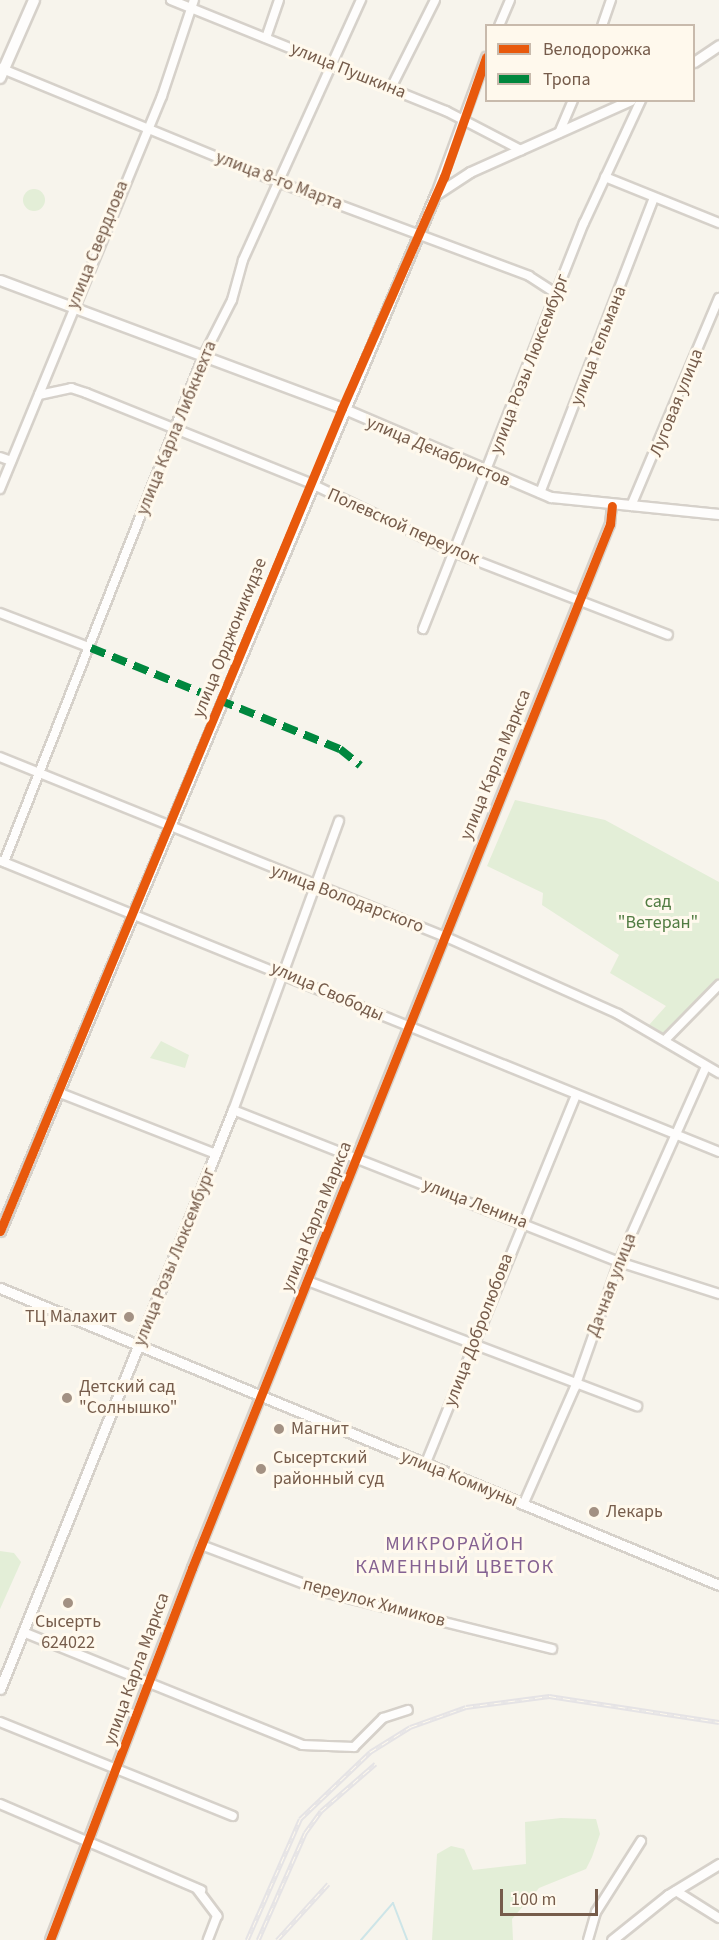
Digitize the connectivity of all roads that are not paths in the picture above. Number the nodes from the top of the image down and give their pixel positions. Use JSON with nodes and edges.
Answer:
{"nodes":[{"id":1,"x":33,"y":0,"type":"edge"},
{"id":2,"x":171,"y":0,"type":"edge"},
{"id":3,"x":279,"y":0,"type":"edge"},
{"id":4,"x":361,"y":0,"type":"edge"},
{"id":5,"x":435,"y":0,"type":"edge"},
{"id":6,"x":510,"y":0,"type":"edge"},
{"id":7,"x":611,"y":0,"type":"edge"},
{"id":8,"x":192,"y":4,"type":"edge"},
{"id":9,"x":500,"y":24,"type":"edge"},
{"id":10,"x":603,"y":24,"type":"edge"},
{"id":11,"x":266,"y":38,"type":"junction"},
{"id":12,"x":719,"y":45,"type":"edge"},
{"id":13,"x":485,"y":60,"type":"edge"},
{"id":14,"x":695,"y":61,"type":"edge"},
{"id":15,"x":330,"y":63,"type":"junction"},
{"id":16,"x":1,"y":72,"type":"edge"},
{"id":17,"x":391,"y":88,"type":"junction"},
{"id":18,"x":572,"y":102,"type":"edge"},
{"id":19,"x":627,"y":102,"type":"edge"},
{"id":20,"x":640,"y":102,"type":"edge"},
{"id":21,"x":461,"y":121,"type":"junction"},
{"id":22,"x":148,"y":128,"type":"junction"},
{"id":23,"x":558,"y":135,"type":"junction"},
{"id":24,"x":521,"y":150,"type":"junction"},
{"id":25,"x":606,"y":177,"type":"junction"},
{"id":26,"x":278,"y":182,"type":"junction"},
{"id":27,"x":435,"y":195,"type":"junction"},
{"id":28,"x":654,"y":198,"type":"junction"},
{"id":29,"x":719,"y":223,"type":"edge"},
{"id":30,"x":417,"y":233,"type":"junction"},
{"id":31,"x":0,"y":280,"type":"edge"},
{"id":32,"x":557,"y":294,"type":"junction"},
{"id":33,"x":719,"y":298,"type":"edge"},
{"id":34,"x":72,"y":307,"type":"junction"},
{"id":35,"x":203,"y":357,"type":"junction"},
{"id":36,"x":39,"y":395,"type":"junction"},
{"id":37,"x":342,"y":408,"type":"junction"},
{"id":38,"x":176,"y":429,"type":"junction"},
{"id":39,"x":0,"y":457,"type":"edge"},
{"id":40,"x":11,"y":461,"type":"junction"},
{"id":41,"x":488,"y":474,"type":"junction"},
{"id":42,"x":312,"y":484,"type":"junction"},
{"id":43,"x":0,"y":489,"type":"edge"},
{"id":44,"x":540,"y":494,"type":"junction"},
{"id":45,"x":612,"y":506,"type":"junction"},
{"id":46,"x":631,"y":506,"type":"junction"},
{"id":47,"x":719,"y":514,"type":"edge"},
{"id":48,"x":456,"y":554,"type":"junction"},
{"id":49,"x":579,"y":600,"type":"junction"},
{"id":50,"x":0,"y":613,"type":"edge"},
{"id":51,"x":423,"y":629,"type":"dead end"},
{"id":52,"x":668,"y":635,"type":"dead end"},
{"id":53,"x":91,"y":648,"type":"junction"},
{"id":54,"x":0,"y":757,"type":"edge"},
{"id":55,"x":36,"y":768,"type":"junction"},
{"id":56,"x":339,"y":821,"type":"dead end"},
{"id":57,"x":170,"y":829,"type":"junction"},
{"id":58,"x":2,"y":861,"type":"edge"},
{"id":59,"x":312,"y":887,"type":"junction"},
{"id":60,"x":135,"y":913,"type":"junction"},
{"id":61,"x":446,"y":937,"type":"junction"},
{"id":62,"x":283,"y":971,"type":"junction"},
{"id":63,"x":719,"y":986,"type":"edge"},
{"id":64,"x":409,"y":1029,"type":"junction"},
{"id":65,"x":666,"y":1040,"type":"junction"},
{"id":66,"x":706,"y":1067,"type":"junction"},
{"id":67,"x":719,"y":1073,"type":"edge"},
{"id":68,"x":60,"y":1093,"type":"junction"},
{"id":69,"x":576,"y":1095,"type":"junction"},
{"id":70,"x":233,"y":1110,"type":"junction"},
{"id":71,"x":676,"y":1134,"type":"junction"},
{"id":72,"x":719,"y":1152,"type":"edge"},
{"id":73,"x":216,"y":1154,"type":"junction"},
{"id":74,"x":358,"y":1159,"type":"junction"},
{"id":75,"x":521,"y":1222,"type":"junction"},
{"id":76,"x":0,"y":1231,"type":"edge"},
{"id":77,"x":619,"y":1262,"type":"junction"},
{"id":78,"x":310,"y":1282,"type":"junction"},
{"id":79,"x":0,"y":1288,"type":"edge"},
{"id":80,"x":719,"y":1294,"type":"edge"},
{"id":81,"x":473,"y":1345,"type":"junction"},
{"id":82,"x":139,"y":1346,"type":"junction"},
{"id":83,"x":575,"y":1387,"type":"junction"},
{"id":84,"x":263,"y":1397,"type":"junction"},
{"id":85,"x":637,"y":1406,"type":"dead end"},
{"id":86,"x":425,"y":1465,"type":"junction"},
{"id":87,"x":523,"y":1505,"type":"junction"},
{"id":88,"x":201,"y":1545,"type":"junction"},
{"id":89,"x":719,"y":1585,"type":"edge"},
{"id":90,"x":23,"y":1632,"type":"junction"},
{"id":91,"x":552,"y":1649,"type":"dead end"},
{"id":92,"x":148,"y":1685,"type":"junction"},
{"id":93,"x":0,"y":1689,"type":"edge"},
{"id":94,"x":408,"y":1710,"type":"dead end"},
{"id":95,"x":0,"y":1722,"type":"edge"},
{"id":96,"x":118,"y":1768,"type":"junction"},
{"id":97,"x":0,"y":1804,"type":"edge"},
{"id":98,"x":233,"y":1816,"type":"dead end"},
{"id":99,"x":88,"y":1840,"type":"junction"},
{"id":100,"x":641,"y":1841,"type":"dead end"},
{"id":101,"x":719,"y":1864,"type":"edge"},
{"id":102,"x":676,"y":1891,"type":"junction"},
{"id":103,"x":719,"y":1918,"type":"edge"},
{"id":104,"x":50,"y":1940,"type":"edge"},
{"id":105,"x":208,"y":1940,"type":"edge"},
{"id":106,"x":588,"y":1940,"type":"edge"},
{"id":107,"x":612,"y":1940,"type":"edge"}],
"edges":[{"from":1,"to":16,"type":"main road"},
{"from":2,"to":8,"type":"street","name":"улица Пушкина"},
{"from":3,"to":11,"type":"street"},
{"from":4,"to":15,"type":"street","name":"улица Карла Либкнехта"},
{"from":5,"to":17,"type":"street"},
{"from":6,"to":9,"type":"street"},
{"from":7,"to":10,"type":"street"},
{"from":8,"to":11,"type":"street","name":"улица Пушкина"},
{"from":8,"to":22,"type":"street","name":"улица Свердлова"},
{"from":11,"to":15,"type":"street","name":"улица Пушкина"},
{"from":12,"to":14,"type":"street"},
{"from":13,"to":21,"type":"street","name":"улица Орджоникидзе"},
{"from":15,"to":17,"type":"street","name":"улица Пушкина"},
{"from":15,"to":26,"type":"street","name":"улица Карла Либкнехта"},
{"from":16,"to":22,"type":"street","name":"улица 8-го Марта"},
{"from":17,"to":21,"type":"street","name":"улица Пушкина"},
{"from":18,"to":23,"type":"street"},
{"from":19,"to":23,"type":"street"},
{"from":20,"to":25,"type":"street","name":"улица Розы Люксембург"},
{"from":21,"to":24,"type":"street","name":"улица Пушкина"},
{"from":21,"to":27,"type":"street","name":"улица Орджоникидзе"},
{"from":22,"to":26,"type":"street","name":"улица 8-го Марта"},
{"from":22,"to":34,"type":"street","name":"улица Свердлова"},
{"from":23,"to":24,"type":"street"},
{"from":24,"to":27,"type":"street"},
{"from":25,"to":28,"type":"street"},
{"from":25,"to":32,"type":"street","name":"улица Розы Люксембург"},
{"from":26,"to":30,"type":"street","name":"улица 8-го Марта"},
{"from":26,"to":35,"type":"street","name":"улица Карла Либкнехта"},
{"from":27,"to":30,"type":"street","name":"улица Орджоникидзе"},
{"from":28,"to":29,"type":"street"},
{"from":28,"to":44,"type":"street","name":"улица Тельмана"},
{"from":30,"to":32,"type":"street","name":"улица 8-го Марта"},
{"from":30,"to":37,"type":"street","name":"улица Орджоникидзе"},
{"from":31,"to":34,"type":"street","name":"улица Декабристов"},
{"from":32,"to":41,"type":"street","name":"улица Розы Люксембург"},
{"from":33,"to":46,"type":"street","name":"Луговая улица"},
{"from":34,"to":35,"type":"street","name":"улица Декабристов"},
{"from":34,"to":36,"type":"street","name":"улица Свердлова"},
{"from":35,"to":37,"type":"street","name":"улица Декабристов"},
{"from":35,"to":38,"type":"street","name":"улица Карла Либкнехта"},
{"from":36,"to":38,"type":"street","name":"Полевской переулок"},
{"from":36,"to":40,"type":"street","name":"улица Свердлова"},
{"from":37,"to":41,"type":"street","name":"улица Декабристов"},
{"from":37,"to":42,"type":"street","name":"улица Орджоникидзе"},
{"from":38,"to":42,"type":"street","name":"Полевской переулок"},
{"from":38,"to":53,"type":"street","name":"улица Карла Либкнехта"},
{"from":39,"to":40,"type":"street"},
{"from":40,"to":43,"type":"street","name":"улица Свердлова"},
{"from":41,"to":44,"type":"street","name":"улица Декабристов"},
{"from":41,"to":48,"type":"street","name":"улица Розы Люксембург"},
{"from":42,"to":48,"type":"street","name":"Полевской переулок"},
{"from":42,"to":57,"type":"street","name":"улица Орджоникидзе"},
{"from":44,"to":45,"type":"street","name":"улица Декабристов"},
{"from":45,"to":46,"type":"street","name":"улица Декабристов"},
{"from":45,"to":49,"type":"street","name":"улица Карла Маркса"},
{"from":46,"to":47,"type":"street","name":"улица Декабристов"},
{"from":48,"to":49,"type":"street","name":"Полевской переулок"},
{"from":48,"to":51,"type":"street","name":"улица Розы Люксембург"},
{"from":49,"to":52,"type":"street","name":"Полевской переулок"},
{"from":49,"to":61,"type":"street","name":"улица Карла Маркса"},
{"from":50,"to":53,"type":"street"},
{"from":53,"to":55,"type":"street","name":"улица Карла Либкнехта"},
{"from":54,"to":55,"type":"street","name":"улица Володарского"},
{"from":55,"to":57,"type":"street","name":"улица Володарского"},
{"from":55,"to":58,"type":"street","name":"улица Карла Либкнехта"},
{"from":56,"to":59,"type":"street","name":"улица Розы Люксембург"},
{"from":57,"to":59,"type":"street","name":"улица Володарского"},
{"from":57,"to":60,"type":"street","name":"улица Орджоникидзе"},
{"from":58,"to":60,"type":"street","name":"улица Свободы"},
{"from":59,"to":61,"type":"street","name":"улица Володарского"},
{"from":59,"to":62,"type":"street","name":"улица Розы Люксембург"},
{"from":60,"to":62,"type":"street","name":"улица Свободы"},
{"from":60,"to":68,"type":"street","name":"улица Орджоникидзе"},
{"from":61,"to":64,"type":"street","name":"улица Карла Маркса"},
{"from":61,"to":65,"type":"street","name":"улица Володарского"},
{"from":62,"to":64,"type":"street","name":"улица Свободы"},
{"from":62,"to":70,"type":"street","name":"улица Розы Люксембург"},
{"from":63,"to":65,"type":"street"},
{"from":64,"to":69,"type":"street","name":"улица Свободы"},
{"from":64,"to":74,"type":"street","name":"улица Карла Маркса"},
{"from":65,"to":66,"type":"street","name":"улица Володарского"},
{"from":66,"to":67,"type":"street","name":"улица Володарского"},
{"from":66,"to":71,"type":"street","name":"Дачная улица"},
{"from":68,"to":73,"type":"street"},
{"from":68,"to":76,"type":"street","name":"улица Орджоникидзе"},
{"from":69,"to":71,"type":"street","name":"улица Свободы"},
{"from":69,"to":75,"type":"street","name":"улица Добролюбова"},
{"from":70,"to":73,"type":"street","name":"улица Розы Люксембург"},
{"from":70,"to":74,"type":"street","name":"улица Ленина"},
{"from":71,"to":72,"type":"street","name":"улица Свободы"},
{"from":71,"to":77,"type":"street","name":"Дачная улица"},
{"from":73,"to":82,"type":"street","name":"улица Розы Люксембург"},
{"from":74,"to":75,"type":"street","name":"улица Ленина"},
{"from":74,"to":78,"type":"street","name":"улица Карла Маркса"},
{"from":75,"to":77,"type":"street","name":"улица Ленина"},
{"from":75,"to":81,"type":"street","name":"улица Добролюбова"},
{"from":77,"to":80,"type":"street","name":"улица Ленина"},
{"from":77,"to":83,"type":"street","name":"Дачная улица"},
{"from":78,"to":81,"type":"street"},
{"from":78,"to":84,"type":"street","name":"улица Карла Маркса"},
{"from":79,"to":82,"type":"street","name":"улица Коммуны"},
{"from":81,"to":83,"type":"street"},
{"from":81,"to":86,"type":"street","name":"улица Добролюбова"},
{"from":82,"to":84,"type":"street","name":"улица Коммуны"},
{"from":82,"to":90,"type":"street","name":"улица Розы Люксембург"},
{"from":83,"to":85,"type":"street"},
{"from":83,"to":87,"type":"street","name":"Дачная улица"},
{"from":84,"to":86,"type":"street","name":"улица Коммуны"},
{"from":84,"to":88,"type":"street","name":"улица Карла Маркса"},
{"from":86,"to":87,"type":"street","name":"улица Коммуны"},
{"from":87,"to":89,"type":"street","name":"улица Коммуны"},
{"from":88,"to":91,"type":"street","name":"переулок Химиков"},
{"from":88,"to":92,"type":"street","name":"улица Карла Маркса"},
{"from":90,"to":92,"type":"street"},
{"from":90,"to":93,"type":"street","name":"улица Розы Люксембург"},
{"from":92,"to":94,"type":"street"},
{"from":92,"to":96,"type":"street","name":"улица Карла Маркса"},
{"from":95,"to":96,"type":"street"},
{"from":96,"to":98,"type":"street"},
{"from":96,"to":99,"type":"street","name":"улица Карла Маркса"},
{"from":97,"to":99,"type":"street"},
{"from":99,"to":104,"type":"street","name":"улица Карла Маркса"},
{"from":99,"to":105,"type":"street"},
{"from":100,"to":106,"type":"street"},
{"from":101,"to":102,"type":"street"},
{"from":102,"to":103,"type":"street"},
{"from":102,"to":107,"type":"street"}]}
